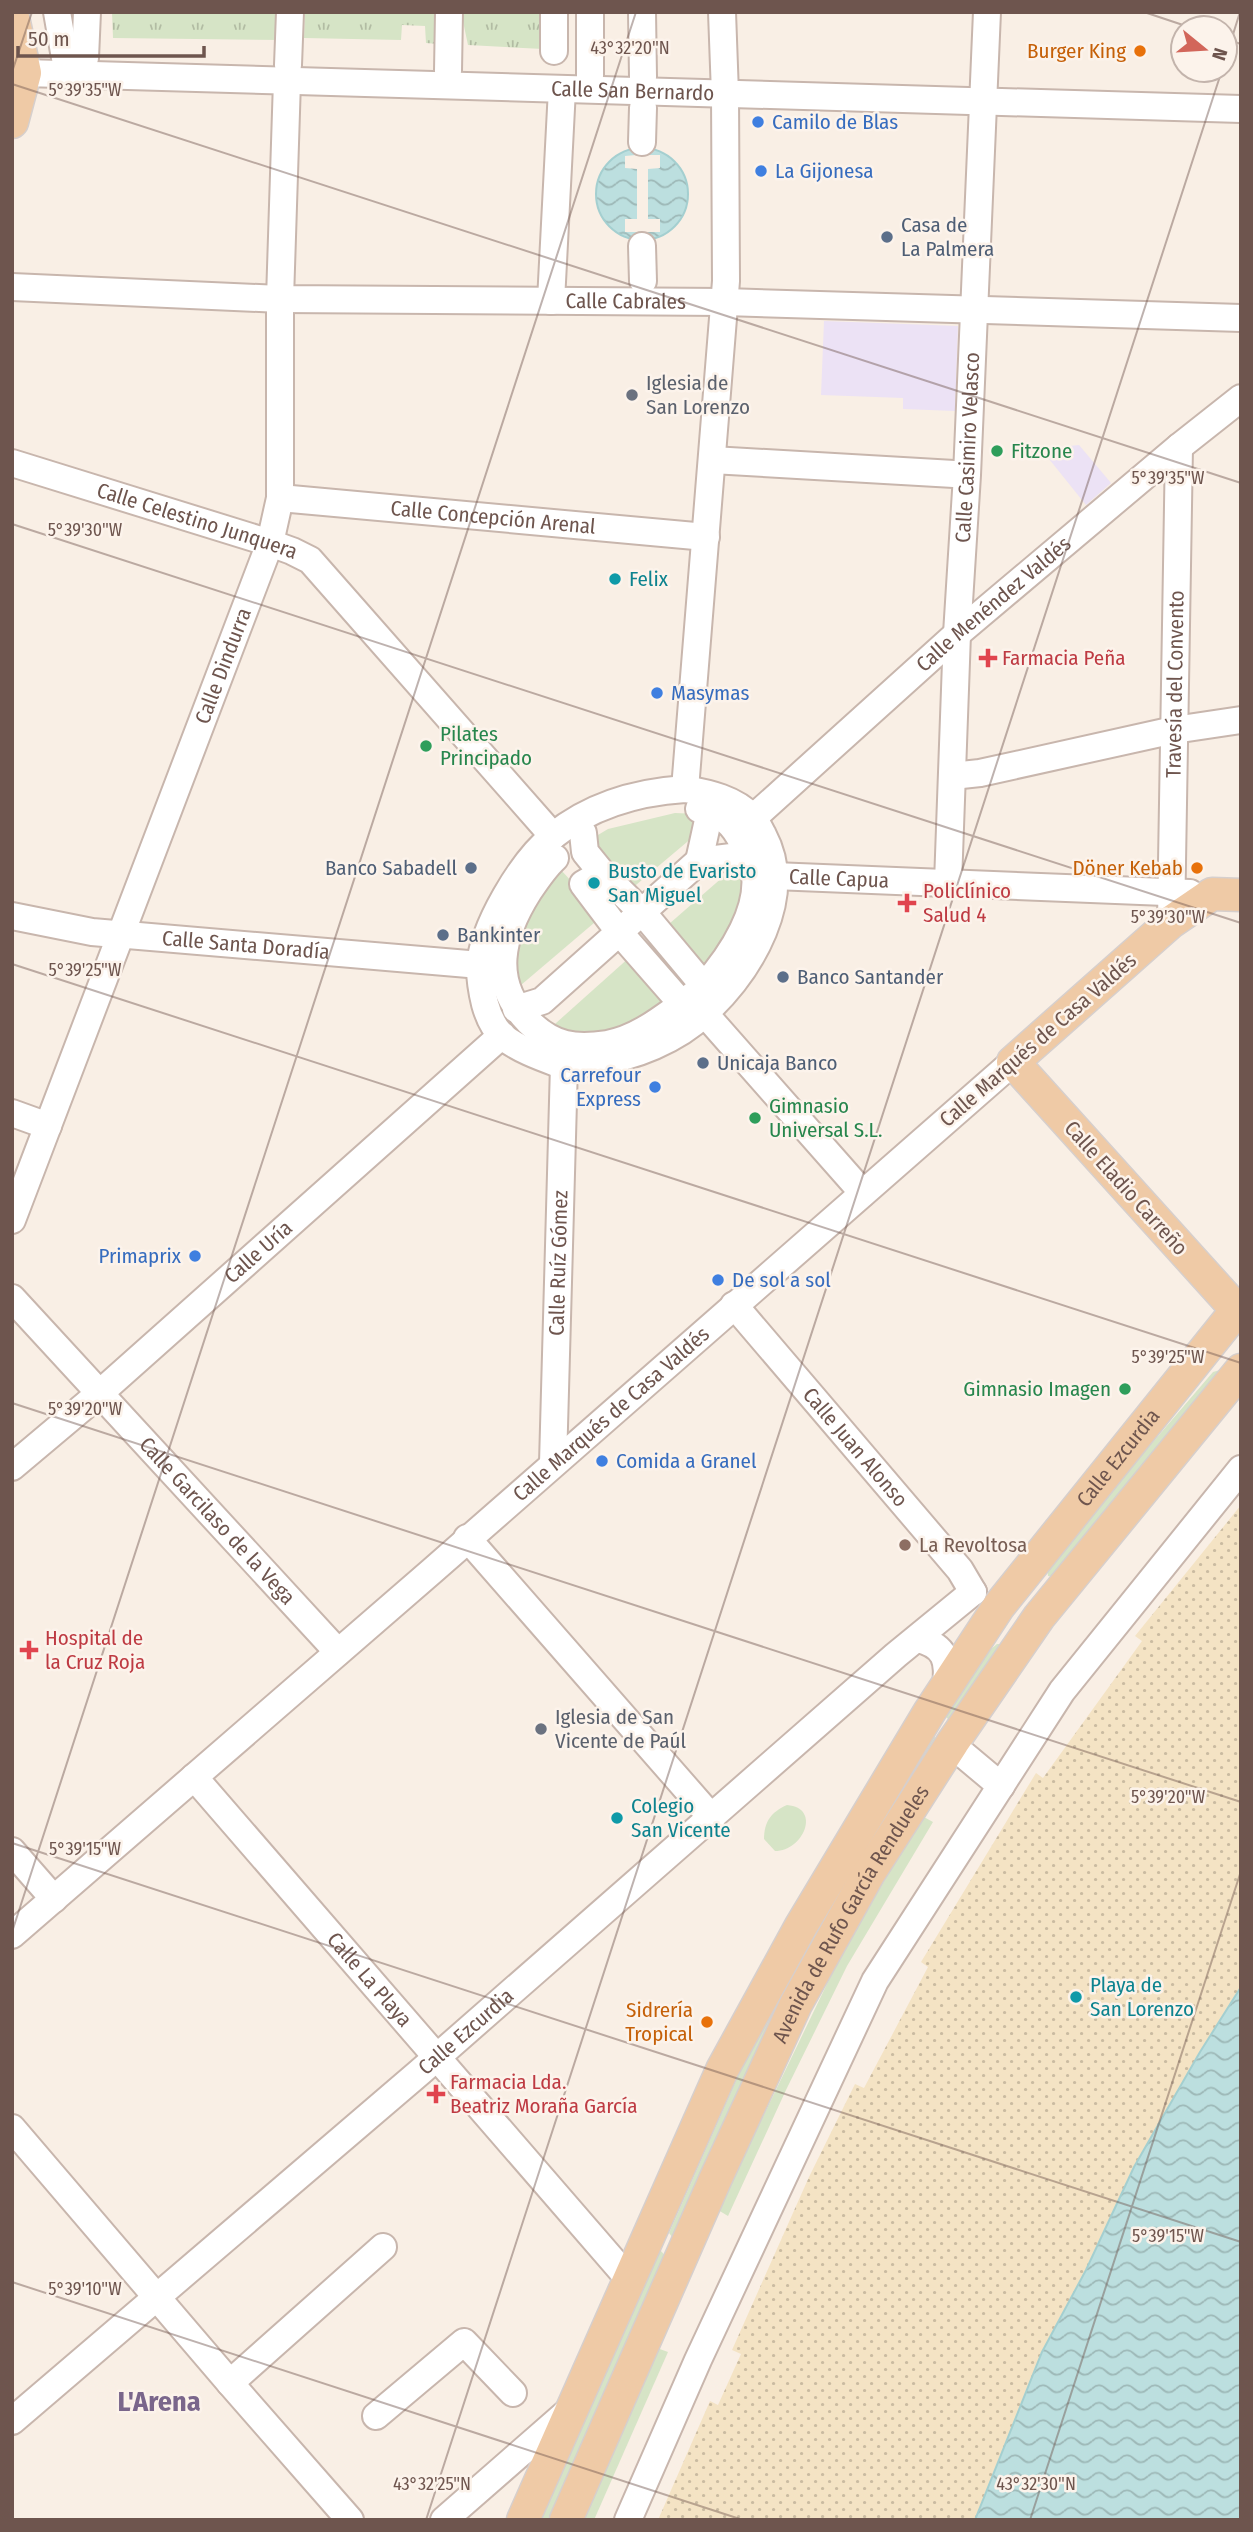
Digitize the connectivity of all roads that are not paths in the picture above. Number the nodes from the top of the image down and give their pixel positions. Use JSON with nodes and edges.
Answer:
{"nodes":[{"id":1,"x":57,"y":12,"type":"edge"},
{"id":2,"x":289,"y":12,"type":"edge"},
{"id":3,"x":449,"y":12,"type":"edge"},
{"id":4,"x":554,"y":12,"type":"edge"},
{"id":5,"x":590,"y":12,"type":"edge"},
{"id":6,"x":642,"y":12,"type":"edge"},
{"id":7,"x":722,"y":12,"type":"edge"},
{"id":8,"x":987,"y":12,"type":"edge"},
{"id":9,"x":12,"y":13,"type":"edge"},
{"id":10,"x":83,"y":16,"type":"edge"},
{"id":11,"x":554,"y":51,"type":"dead end"},
{"id":12,"x":448,"y":60,"type":"dead end"},
{"id":13,"x":19,"y":68,"type":"edge"},
{"id":14,"x":288,"y":73,"type":"junction"},
{"id":15,"x":590,"y":76,"type":"dead end"},
{"id":16,"x":643,"y":77,"type":"dead end"},
{"id":17,"x":562,"y":89,"type":"junction"},
{"id":18,"x":725,"y":94,"type":"junction"},
{"id":19,"x":983,"y":102,"type":"junction"},
{"id":20,"x":643,"y":108,"type":"dead end"},
{"id":21,"x":1241,"y":109,"type":"edge"},
{"id":22,"x":12,"y":122,"type":"edge"},
{"id":23,"x":642,"y":142,"type":"dead end"},
{"id":24,"x":642,"y":246,"type":"dead end"},
{"id":25,"x":643,"y":281,"type":"dead end"},
{"id":26,"x":12,"y":286,"type":"edge"},
{"id":27,"x":281,"y":299,"type":"junction"},
{"id":28,"x":551,"y":301,"type":"junction"},
{"id":29,"x":725,"y":302,"type":"junction"},
{"id":30,"x":974,"y":311,"type":"junction"},
{"id":31,"x":1241,"y":318,"type":"edge"},
{"id":32,"x":1241,"y":398,"type":"edge"},
{"id":33,"x":1179,"y":447,"type":"junction"},
{"id":34,"x":712,"y":460,"type":"junction"},
{"id":35,"x":12,"y":463,"type":"edge"},
{"id":36,"x":954,"y":474,"type":"dead end"},
{"id":37,"x":280,"y":498,"type":"junction"},
{"id":38,"x":706,"y":537,"type":"junction"},
{"id":39,"x":270,"y":543,"type":"junction"},
{"id":40,"x":957,"y":634,"type":"junction"},
{"id":41,"x":1241,"y":720,"type":"edge"},
{"id":42,"x":1174,"y":730,"type":"junction"},
{"id":43,"x":952,"y":776,"type":"junction"},
{"id":44,"x":685,"y":789,"type":"junction"},
{"id":45,"x":710,"y":811,"type":"junction"},
{"id":46,"x":753,"y":818,"type":"junction"},
{"id":47,"x":583,"y":833,"type":"junction"},
{"id":48,"x":554,"y":847,"type":"junction"},
{"id":49,"x":699,"y":861,"type":"junction"},
{"id":50,"x":759,"y":865,"type":"junction"},
{"id":51,"x":593,"y":878,"type":"junction"},
{"id":52,"x":948,"y":883,"type":"junction"},
{"id":53,"x":1227,"y":895,"type":"edge"},
{"id":54,"x":1171,"y":907,"type":"junction"},
{"id":55,"x":643,"y":913,"type":"junction"},
{"id":56,"x":12,"y":916,"type":"edge"},
{"id":57,"x":620,"y":933,"type":"junction"},
{"id":58,"x":122,"y":934,"type":"junction"},
{"id":59,"x":480,"y":965,"type":"junction"},
{"id":60,"x":704,"y":986,"type":"junction"},
{"id":61,"x":516,"y":1009,"type":"junction"},
{"id":62,"x":693,"y":1009,"type":"junction"},
{"id":63,"x":502,"y":1035,"type":"junction"},
{"id":64,"x":1013,"y":1062,"type":"junction"},
{"id":65,"x":564,"y":1065,"type":"junction"},
{"id":66,"x":12,"y":1113,"type":"edge"},
{"id":67,"x":48,"y":1126,"type":"junction"},
{"id":68,"x":863,"y":1193,"type":"junction"},
{"id":69,"x":12,"y":1220,"type":"edge"},
{"id":70,"x":12,"y":1298,"type":"edge"},
{"id":71,"x":734,"y":1305,"type":"junction"},
{"id":72,"x":1239,"y":1311,"type":"edge"},
{"id":73,"x":1241,"y":1370,"type":"edge"},
{"id":74,"x":100,"y":1393,"type":"junction"},
{"id":75,"x":553,"y":1464,"type":"junction"},
{"id":76,"x":12,"y":1467,"type":"edge"},
{"id":77,"x":1241,"y":1468,"type":"edge"},
{"id":78,"x":467,"y":1538,"type":"junction"},
{"id":79,"x":986,"y":1599,"type":"junction"},
{"id":80,"x":1038,"y":1617,"type":"junction"},
{"id":81,"x":918,"y":1639,"type":"junction"},
{"id":82,"x":338,"y":1651,"type":"junction"},
{"id":83,"x":946,"y":1687,"type":"junction"},
{"id":84,"x":964,"y":1755,"type":"dead end"},
{"id":85,"x":194,"y":1777,"type":"junction"},
{"id":86,"x":1001,"y":1786,"type":"junction"},
{"id":87,"x":712,"y":1818,"type":"junction"},
{"id":88,"x":12,"y":1851,"type":"edge"},
{"id":89,"x":54,"y":1899,"type":"junction"},
{"id":90,"x":12,"y":1935,"type":"edge"},
{"id":91,"x":438,"y":2056,"type":"junction"},
{"id":92,"x":12,"y":2128,"type":"edge"},
{"id":93,"x":383,"y":2246,"type":"dead end"},
{"id":94,"x":628,"y":2277,"type":"junction"},
{"id":95,"x":158,"y":2298,"type":"junction"},
{"id":96,"x":230,"y":2383,"type":"junction"},
{"id":97,"x":513,"y":2393,"type":"dead end"},
{"id":98,"x":571,"y":2409,"type":"junction"},
{"id":99,"x":376,"y":2416,"type":"dead end"},
{"id":100,"x":12,"y":2421,"type":"edge"},
{"id":101,"x":350,"y":2520,"type":"edge"},
{"id":102,"x":444,"y":2520,"type":"edge"},
{"id":103,"x":523,"y":2520,"type":"edge"},
{"id":104,"x":566,"y":2520,"type":"edge"},
{"id":105,"x":628,"y":2520,"type":"edge"}],
"edges":[{"from":1,"to":10,"type":"street"},
{"from":2,"to":14,"type":"street","name":"Calle Dindurra"},
{"from":3,"to":12,"type":"street"},
{"from":4,"to":11,"type":"street"},
{"from":5,"to":15,"type":"street"},
{"from":6,"to":16,"type":"street"},
{"from":7,"to":18,"type":"street"},
{"from":8,"to":19,"type":"street","name":"Calle Casimiro Velasco"},
{"from":9,"to":13,"type":"main road"},
{"from":13,"to":14,"type":"street","name":"Calle San Bernardo"},
{"from":13,"to":22,"type":"main road"},
{"from":14,"to":17,"type":"street","name":"Calle San Bernardo"},
{"from":14,"to":27,"type":"street","name":"Calle Dindurra"},
{"from":17,"to":18,"type":"street","name":"Calle San Bernardo"},
{"from":17,"to":28,"type":"street"},
{"from":18,"to":19,"type":"street","name":"Calle San Bernardo"},
{"from":18,"to":29,"type":"street"},
{"from":19,"to":21,"type":"street","name":"Calle San Bernardo"},
{"from":19,"to":30,"type":"street","name":"Calle Casimiro Velasco"},
{"from":20,"to":23,"type":"street"},
{"from":24,"to":25,"type":"street"},
{"from":26,"to":27,"type":"street","name":"Calle Cabrales"},
{"from":27,"to":28,"type":"street","name":"Calle Cabrales"},
{"from":27,"to":37,"type":"street","name":"Calle Dindurra"},
{"from":28,"to":29,"type":"street","name":"Calle Cabrales"},
{"from":29,"to":30,"type":"street","name":"Calle Cabrales"},
{"from":29,"to":34,"type":"street"},
{"from":30,"to":31,"type":"street","name":"Calle Cabrales"},
{"from":30,"to":40,"type":"street","name":"Calle Casimiro Velasco"},
{"from":32,"to":33,"type":"street","name":"Calle Menéndez Valdés"},
{"from":33,"to":40,"type":"street","name":"Calle Menéndez Valdés"},
{"from":33,"to":42,"type":"street","name":"Travesía del Convento"},
{"from":34,"to":36,"type":"street"},
{"from":34,"to":38,"type":"street"},
{"from":35,"to":39,"type":"street","name":"Calle Celestino Junquera"},
{"from":37,"to":38,"type":"street","name":"Calle Concepción Arenal"},
{"from":37,"to":39,"type":"street","name":"Calle Dindurra"},
{"from":38,"to":44,"type":"street"},
{"from":39,"to":48,"type":"street","name":"Calle Celestino Junquera"},
{"from":39,"to":58,"type":"street","name":"Calle Dindurra"},
{"from":40,"to":43,"type":"street","name":"Calle Casimiro Velasco"},
{"from":40,"to":46,"type":"street","name":"Calle Menéndez Valdés"},
{"from":41,"to":42,"type":"street"},
{"from":42,"to":43,"type":"street"},
{"from":42,"to":54,"type":"street","name":"Travesía del Convento"},
{"from":43,"to":52,"type":"street","name":"Calle Casimiro Velasco"},
{"from":44,"to":46,"type":"street"},
{"from":44,"to":48,"type":"street"},
{"from":45,"to":47,"type":"street"},
{"from":45,"to":49,"type":"street"},
{"from":45,"to":50,"type":"street"},
{"from":46,"to":50,"type":"street"},
{"from":47,"to":48,"type":"street"},
{"from":47,"to":51,"type":"street"},
{"from":48,"to":51,"type":"street","name":"Calle Celestino Junquera"},
{"from":48,"to":59,"type":"street"},
{"from":48,"to":61,"type":"street"},
{"from":49,"to":50,"type":"street","name":"Calle Capua"},
{"from":49,"to":55,"type":"street"},
{"from":50,"to":52,"type":"street","name":"Calle Capua"},
{"from":50,"to":60,"type":"street"},
{"from":50,"to":62,"type":"street"},
{"from":51,"to":55,"type":"street"},
{"from":51,"to":57,"type":"street"},
{"from":52,"to":54,"type":"street","name":"Calle Capua"},
{"from":53,"to":54,"type":"main road","name":"Calle Marqués de Casa Valdés"},
{"from":54,"to":64,"type":"main road","name":"Calle Marqués de Casa Valdés"},
{"from":55,"to":57,"type":"street"},
{"from":55,"to":60,"type":"street"},
{"from":56,"to":58,"type":"street","name":"Calle Santa Doradía"},
{"from":57,"to":61,"type":"street"},
{"from":57,"to":62,"type":"street"},
{"from":58,"to":59,"type":"street","name":"Calle Santa Doradía"},
{"from":58,"to":67,"type":"street","name":"Calle Dindurra"},
{"from":59,"to":63,"type":"street"},
{"from":60,"to":62,"type":"street"},
{"from":61,"to":62,"type":"street"},
{"from":62,"to":65,"type":"street"},
{"from":62,"to":68,"type":"street"},
{"from":63,"to":65,"type":"street"},
{"from":63,"to":74,"type":"street","name":"Calle Uría"},
{"from":64,"to":68,"type":"street","name":"Calle Marqués de Casa Valdés"},
{"from":64,"to":72,"type":"main road","name":"Calle Eladio Carreño"},
{"from":65,"to":75,"type":"street","name":"Calle Ruíz Gómez"},
{"from":66,"to":67,"type":"street"},
{"from":67,"to":69,"type":"street","name":"Calle Dindurra"},
{"from":68,"to":71,"type":"street","name":"Calle Marqués de Casa Valdés"},
{"from":70,"to":74,"type":"street","name":"Calle Garcilaso de la Vega"},
{"from":71,"to":75,"type":"street","name":"Calle Marqués de Casa Valdés"},
{"from":71,"to":79,"type":"street","name":"Calle Juan Alonso"},
{"from":72,"to":79,"type":"main road","name":"Calle Ezcurdia"},
{"from":73,"to":80,"type":"main road","name":"Avenida de Rufo García Rendueles"},
{"from":74,"to":76,"type":"street","name":"Calle Uría"},
{"from":74,"to":82,"type":"street","name":"Calle Garcilaso de la Vega"},
{"from":75,"to":78,"type":"street","name":"Calle Marqués de Casa Valdés"},
{"from":77,"to":86,"type":"street"},
{"from":78,"to":82,"type":"street","name":"Calle Marqués de Casa Valdés"},
{"from":78,"to":87,"type":"street"},
{"from":79,"to":80,"type":"street"},
{"from":79,"to":81,"type":"street","name":"Calle Ezcurdia"},
{"from":79,"to":83,"type":"main road","name":"Avenida de Rufo García Rendueles"},
{"from":80,"to":104,"type":"main road","name":"Avenida de Rufo García Rendueles"},
{"from":81,"to":83,"type":"street"},
{"from":81,"to":87,"type":"street","name":"Calle Ezcurdia"},
{"from":82,"to":85,"type":"street","name":"Calle Marqués de Casa Valdés"},
{"from":83,"to":94,"type":"main road","name":"Avenida de Rufo García Rendueles"},
{"from":84,"to":86,"type":"street"},
{"from":85,"to":89,"type":"street","name":"Calle Marqués de Casa Valdés"},
{"from":85,"to":91,"type":"street","name":"Calle La Playa"},
{"from":86,"to":105,"type":"street"},
{"from":87,"to":91,"type":"street","name":"Calle Ezcurdia"},
{"from":88,"to":89,"type":"street"},
{"from":89,"to":90,"type":"street","name":"Calle Marqués de Casa Valdés"},
{"from":91,"to":94,"type":"street","name":"Calle La Playa"},
{"from":91,"to":95,"type":"street","name":"Calle Ezcurdia"},
{"from":92,"to":95,"type":"street"},
{"from":93,"to":96,"type":"street"},
{"from":94,"to":98,"type":"main road","name":"Avenida de Rufo García Rendueles"},
{"from":95,"to":96,"type":"street"},
{"from":95,"to":100,"type":"street","name":"Calle Ezcurdia"},
{"from":96,"to":101,"type":"street"},
{"from":97,"to":99,"type":"street"},
{"from":98,"to":102,"type":"street"},
{"from":98,"to":103,"type":"main road","name":"Avenida de Rufo García Rendueles"}]}
